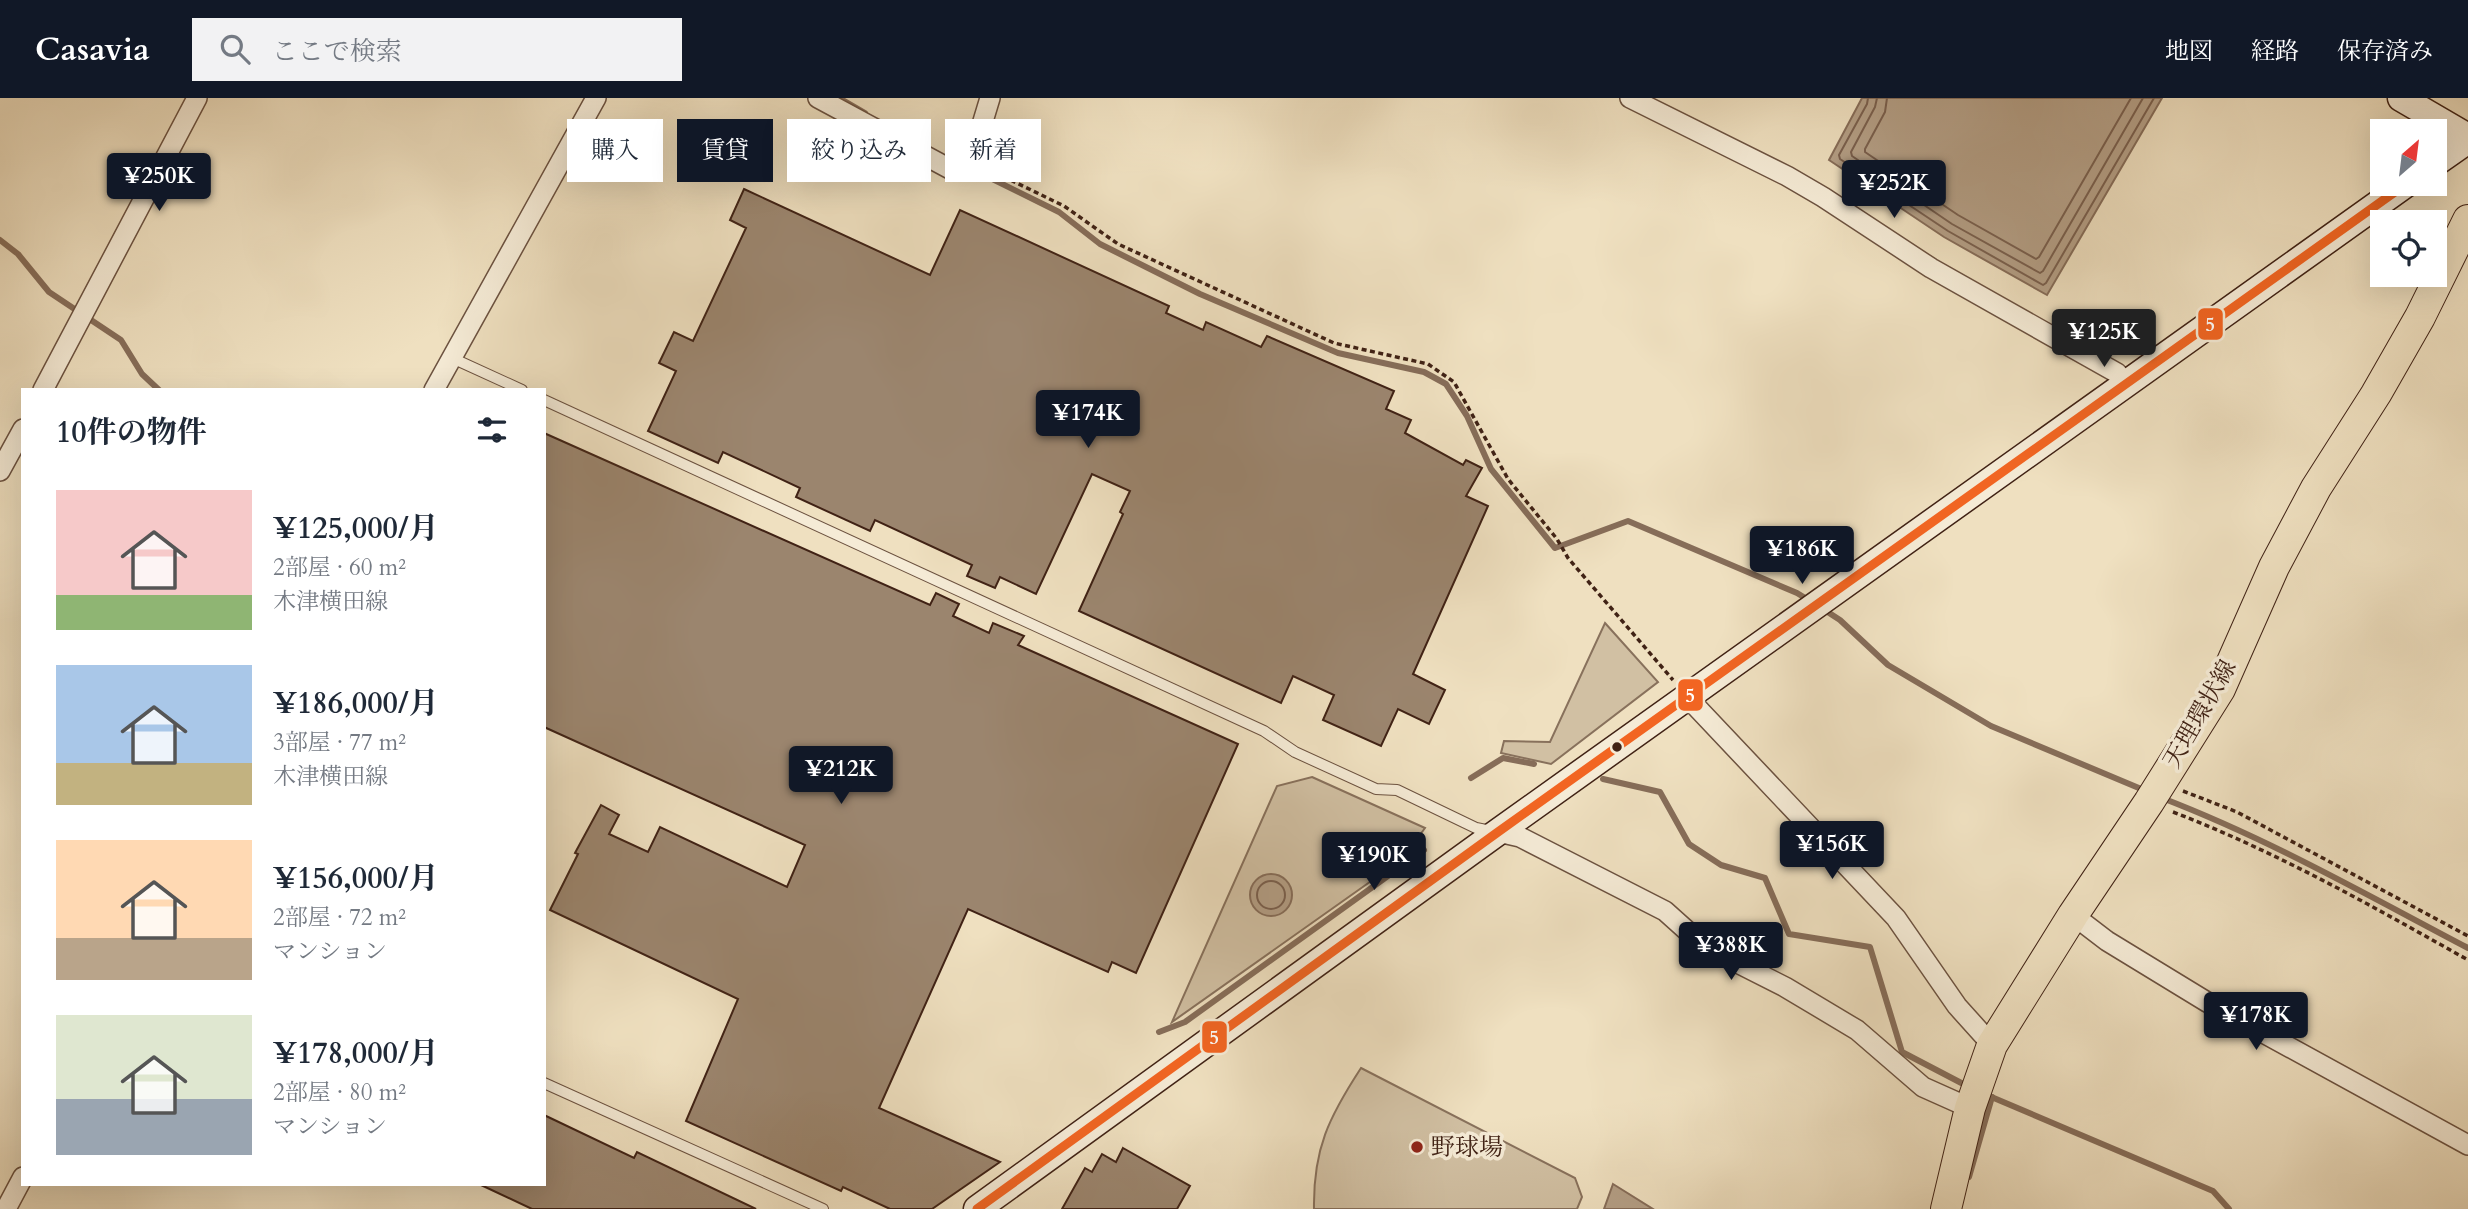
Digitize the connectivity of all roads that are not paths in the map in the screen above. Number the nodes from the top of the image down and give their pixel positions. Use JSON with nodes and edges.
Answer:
{"nodes":[{"id":1,"x":197,"y":98,"type":"edge"},
{"id":2,"x":596,"y":98,"type":"edge"},
{"id":3,"x":818,"y":98,"type":"edge"},
{"id":4,"x":990,"y":98,"type":"edge"},
{"id":5,"x":1630,"y":98,"type":"edge"},
{"id":6,"x":2401,"y":98,"type":"edge"},
{"id":7,"x":2468,"y":138,"type":"edge"},
{"id":8,"x":2447,"y":154,"type":"edge"},
{"id":9,"x":2389,"y":196,"type":"edge"},
{"id":10,"x":2468,"y":220,"type":"edge"},
{"id":11,"x":452,"y":358,"type":"junction"},
{"id":12,"x":2125,"y":383,"type":"junction"},
{"id":13,"x":44,"y":388,"type":"edge"},
{"id":14,"x":435,"y":388,"type":"edge"},
{"id":15,"x":518,"y":388,"type":"edge"},
{"id":16,"x":546,"y":401,"type":"edge"},
{"id":17,"x":15,"y":441,"type":"edge"},
{"id":18,"x":0,"y":471,"type":"edge"},
{"id":19,"x":1688,"y":698,"type":"junction"},
{"id":20,"x":1498,"y":832,"type":"junction"},
{"id":21,"x":2073,"y":915,"type":"junction"},
{"id":22,"x":1992,"y":1045,"type":"junction"},
{"id":23,"x":546,"y":1084,"type":"edge"},
{"id":24,"x":1970,"y":1108,"type":"junction"},
{"id":25,"x":2468,"y":1145,"type":"edge"},
{"id":26,"x":21,"y":1181,"type":"edge"},
{"id":27,"x":6,"y":1209,"type":"edge"},
{"id":28,"x":822,"y":1209,"type":"edge"},
{"id":29,"x":977,"y":1209,"type":"edge"},
{"id":30,"x":1945,"y":1209,"type":"edge"}],
"edges":[{"from":1,"to":13,"type":"street"},
{"from":2,"to":11,"type":"street"},
{"from":3,"to":4,"type":"street"},
{"from":5,"to":12,"type":"street"},
{"from":6,"to":7,"type":"main road"},
{"from":7,"to":8,"type":"main road"},
{"from":9,"to":12,"type":"main road"},
{"from":10,"to":21,"type":"main road","name":"天理環状線"},
{"from":11,"to":14,"type":"street"},
{"from":11,"to":15,"type":"lane"},
{"from":12,"to":19,"type":"main road"},
{"from":16,"to":20,"type":"lane"},
{"from":17,"to":18,"type":"street"},
{"from":19,"to":20,"type":"main road"},
{"from":19,"to":22,"type":"street"},
{"from":20,"to":24,"type":"street"},
{"from":20,"to":29,"type":"main road"},
{"from":21,"to":22,"type":"main road","name":"天理環状線"},
{"from":21,"to":25,"type":"street"},
{"from":22,"to":24,"type":"main road","name":"天理環状線"},
{"from":23,"to":28,"type":"lane"},
{"from":24,"to":30,"type":"main road","name":"天理環状線"},
{"from":26,"to":27,"type":"street"}]}
